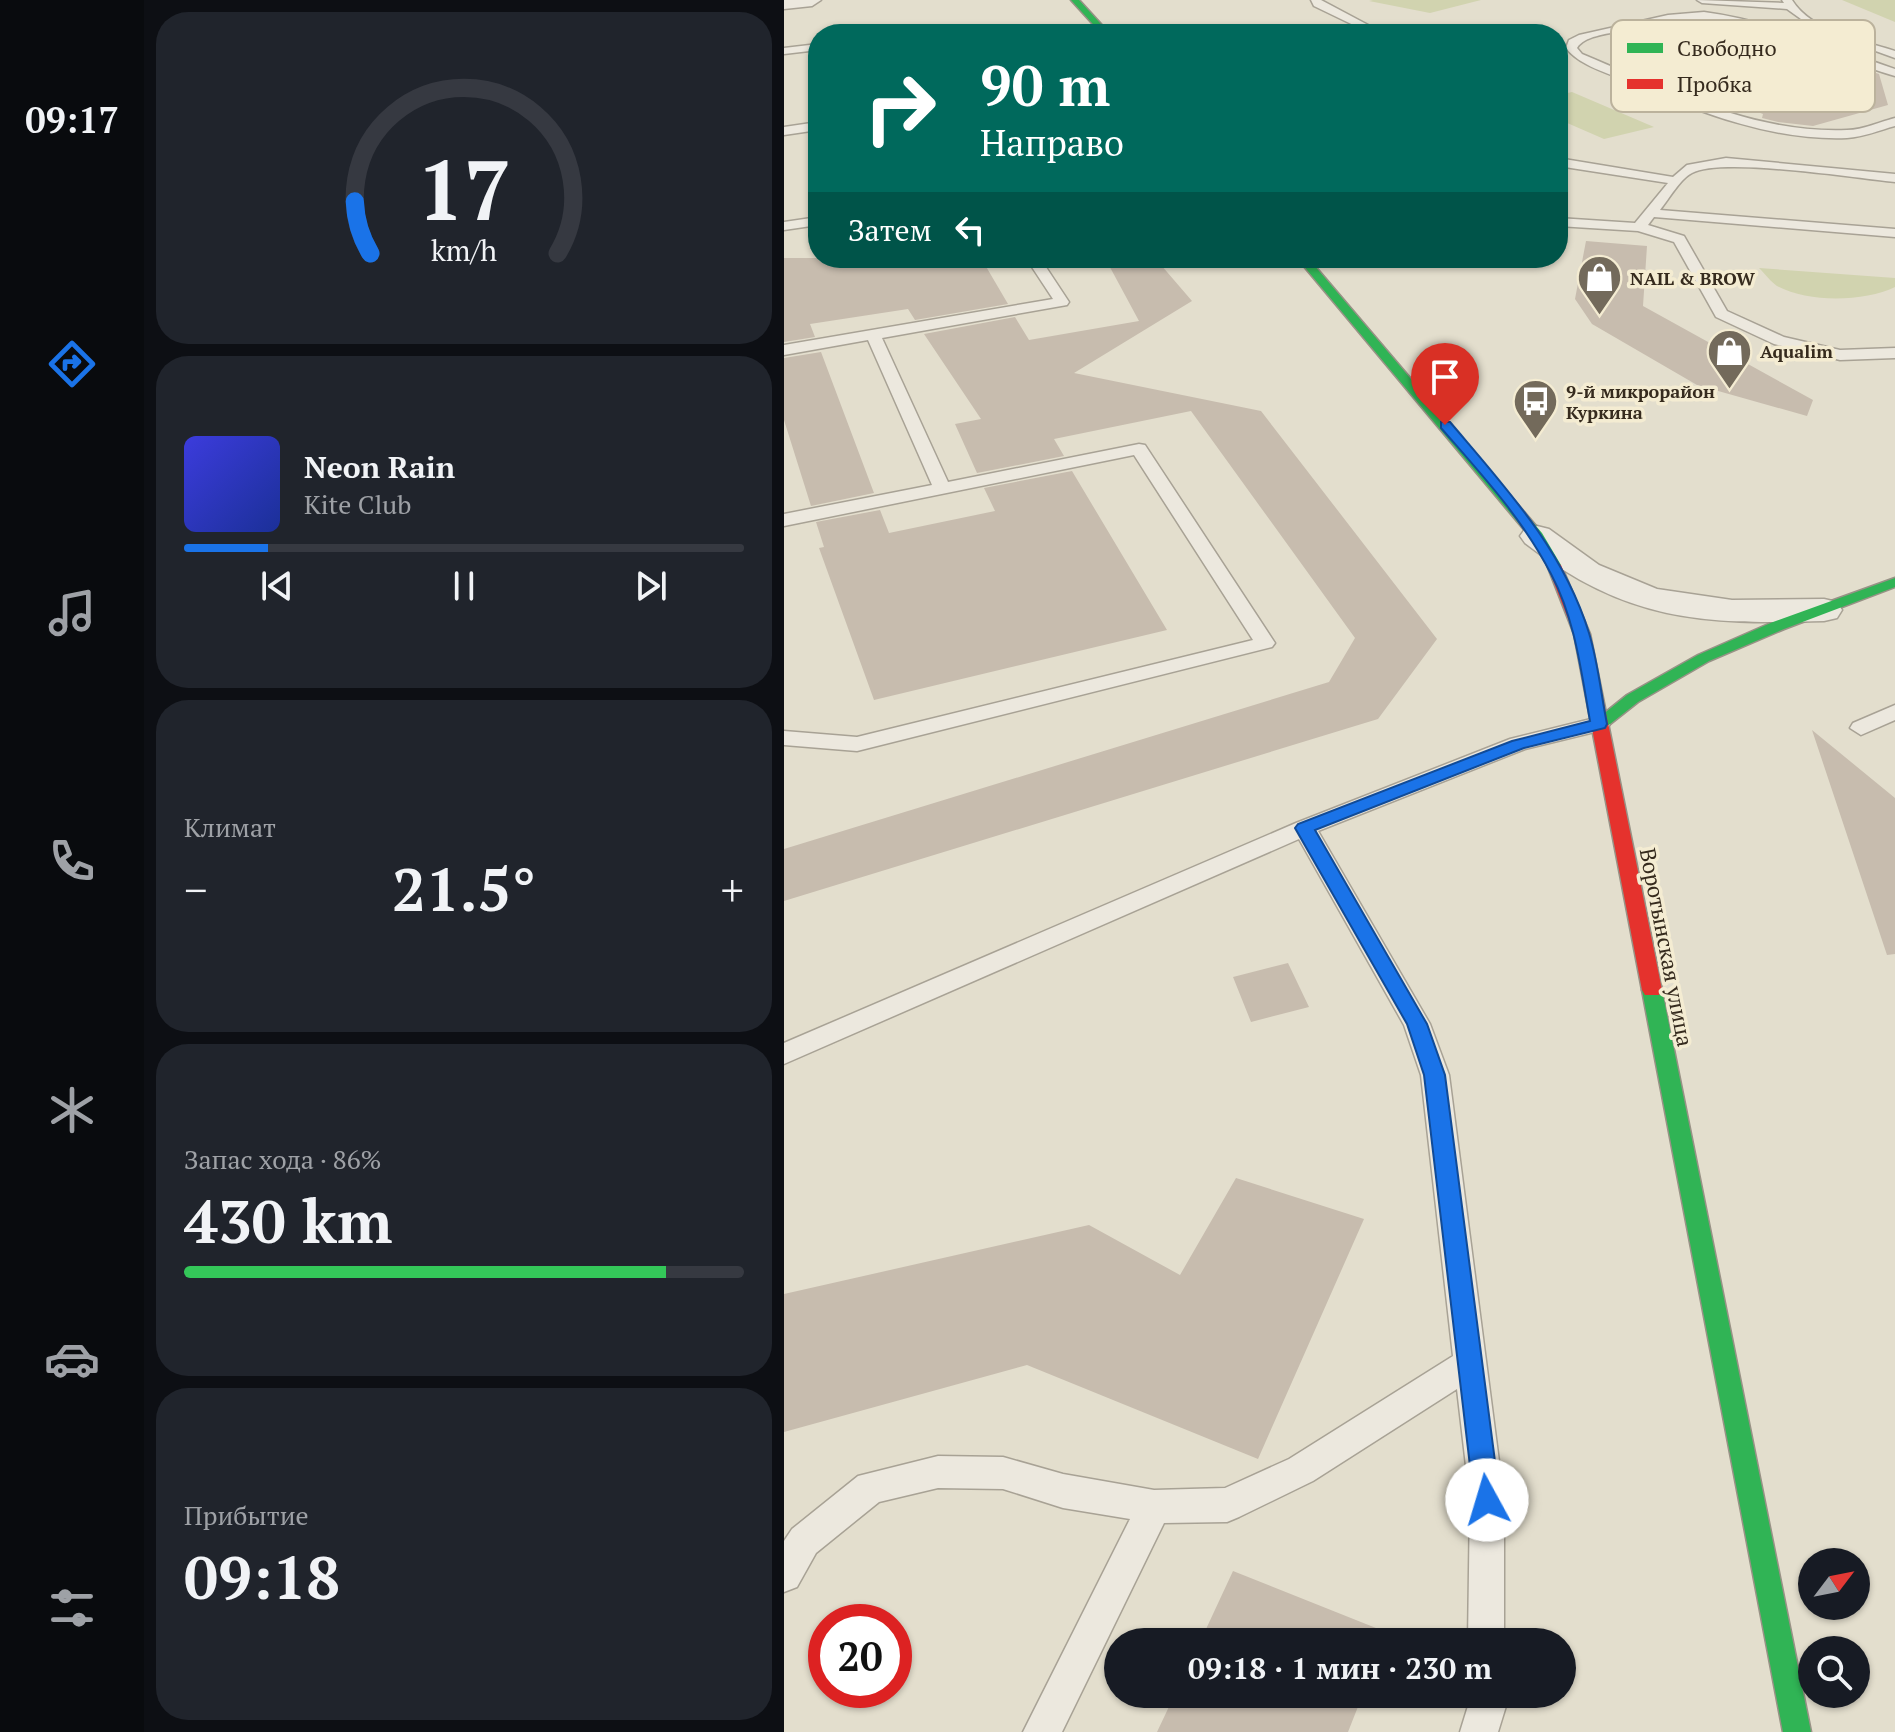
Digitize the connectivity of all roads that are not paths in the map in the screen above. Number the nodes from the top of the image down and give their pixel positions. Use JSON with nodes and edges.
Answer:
{"nodes":[{"id":1,"x":812,"y":0,"type":"edge"},
{"id":2,"x":1075,"y":0,"type":"edge"},
{"id":3,"x":1316,"y":0,"type":"edge"},
{"id":4,"x":1702,"y":0,"type":"edge"},
{"id":5,"x":784,"y":3,"type":"edge"},
{"id":6,"x":1788,"y":3,"type":"edge"},
{"id":7,"x":1663,"y":20,"type":"edge"},
{"id":8,"x":1735,"y":20,"type":"edge"},
{"id":9,"x":1807,"y":20,"type":"edge"},
{"id":10,"x":1097,"y":24,"type":"edge"},
{"id":11,"x":1354,"y":24,"type":"edge"},
{"id":12,"x":1611,"y":31,"type":"edge"},
{"id":13,"x":808,"y":48,"type":"edge"},
{"id":14,"x":1875,"y":48,"type":"edge"},
{"id":15,"x":784,"y":51,"type":"edge"},
{"id":16,"x":1895,"y":55,"type":"edge"},
{"id":17,"x":1875,"y":66,"type":"edge"},
{"id":18,"x":1611,"y":70,"type":"edge"},
{"id":19,"x":1895,"y":73,"type":"edge"},
{"id":20,"x":1713,"y":112,"type":"edge"},
{"id":21,"x":1895,"y":122,"type":"edge"},
{"id":22,"x":808,"y":127,"type":"edge"},
{"id":23,"x":784,"y":131,"type":"edge"},
{"id":24,"x":1568,"y":164,"type":"edge"},
{"id":25,"x":1895,"y":178,"type":"edge"},
{"id":26,"x":1677,"y":181,"type":"junction"},
{"id":27,"x":1649,"y":213,"type":"junction"},
{"id":28,"x":808,"y":222,"type":"edge"},
{"id":29,"x":1568,"y":223,"type":"edge"},
{"id":30,"x":784,"y":226,"type":"edge"},
{"id":31,"x":1639,"y":227,"type":"junction"},
{"id":32,"x":1895,"y":233,"type":"edge"},
{"id":33,"x":1040,"y":268,"type":"edge"},
{"id":34,"x":1310,"y":268,"type":"edge"},
{"id":35,"x":873,"y":335,"type":"junction"},
{"id":36,"x":784,"y":350,"type":"edge"},
{"id":37,"x":1895,"y":353,"type":"edge"},
{"id":38,"x":942,"y":488,"type":"junction"},
{"id":39,"x":784,"y":520,"type":"edge"},
{"id":40,"x":1537,"y":536,"type":"junction"},
{"id":41,"x":1895,"y":582,"type":"edge"},
{"id":42,"x":1824,"y":610,"type":"junction"},
{"id":43,"x":1895,"y":712,"type":"edge"},
{"id":44,"x":1599,"y":724,"type":"junction"},
{"id":45,"x":1861,"y":728,"type":"dead end"},
{"id":46,"x":784,"y":738,"type":"edge"},
{"id":47,"x":1304,"y":828,"type":"junction"},
{"id":48,"x":784,"y":1054,"type":"edge"},
{"id":49,"x":1471,"y":1362,"type":"junction"},
{"id":50,"x":1154,"y":1507,"type":"junction"},
{"id":51,"x":784,"y":1574,"type":"edge"},
{"id":52,"x":1486,"y":1628,"type":"edge"},
{"id":53,"x":1486,"y":1708,"type":"edge"},
{"id":54,"x":1042,"y":1732,"type":"edge"},
{"id":55,"x":1479,"y":1732,"type":"edge"},
{"id":56,"x":1797,"y":1732,"type":"edge"}],
"edges":[{"from":1,"to":5,"type":"street"},
{"from":2,"to":10,"type":"street"},
{"from":3,"to":11,"type":"lane"},
{"from":4,"to":6,"type":"lane"},
{"from":6,"to":9,"type":"lane"},
{"from":7,"to":8,"type":"lane"},
{"from":12,"to":18,"type":"lane"},
{"from":13,"to":15,"type":"lane"},
{"from":14,"to":16,"type":"lane"},
{"from":17,"to":19,"type":"lane"},
{"from":20,"to":21,"type":"lane"},
{"from":22,"to":23,"type":"lane"},
{"from":24,"to":26,"type":"lane"},
{"from":25,"to":26,"type":"lane"},
{"from":26,"to":27,"type":"lane"},
{"from":27,"to":31,"type":"lane"},
{"from":27,"to":32,"type":"lane"},
{"from":28,"to":30,"type":"lane"},
{"from":29,"to":31,"type":"lane"},
{"from":31,"to":37,"type":"lane"},
{"from":33,"to":35,"type":"lane"},
{"from":34,"to":40,"type":"street","name":"Воротынская улица"},
{"from":35,"to":36,"type":"lane"},
{"from":35,"to":38,"type":"lane"},
{"from":38,"to":39,"type":"lane"},
{"from":38,"to":46,"type":"lane"},
{"from":40,"to":42,"type":"street"},
{"from":40,"to":44,"type":"street","name":"Воротынская улица"},
{"from":41,"to":42,"type":"street"},
{"from":42,"to":44,"type":"street"},
{"from":43,"to":45,"type":"lane"},
{"from":44,"to":47,"type":"lane"},
{"from":44,"to":56,"type":"street","name":"Воротынская улица"},
{"from":47,"to":48,"type":"lane"},
{"from":47,"to":49,"type":"lane"},
{"from":49,"to":50,"type":"lane"},
{"from":49,"to":52,"type":"lane"},
{"from":50,"to":51,"type":"lane"},
{"from":50,"to":54,"type":"lane"},
{"from":53,"to":55,"type":"lane"}]}
